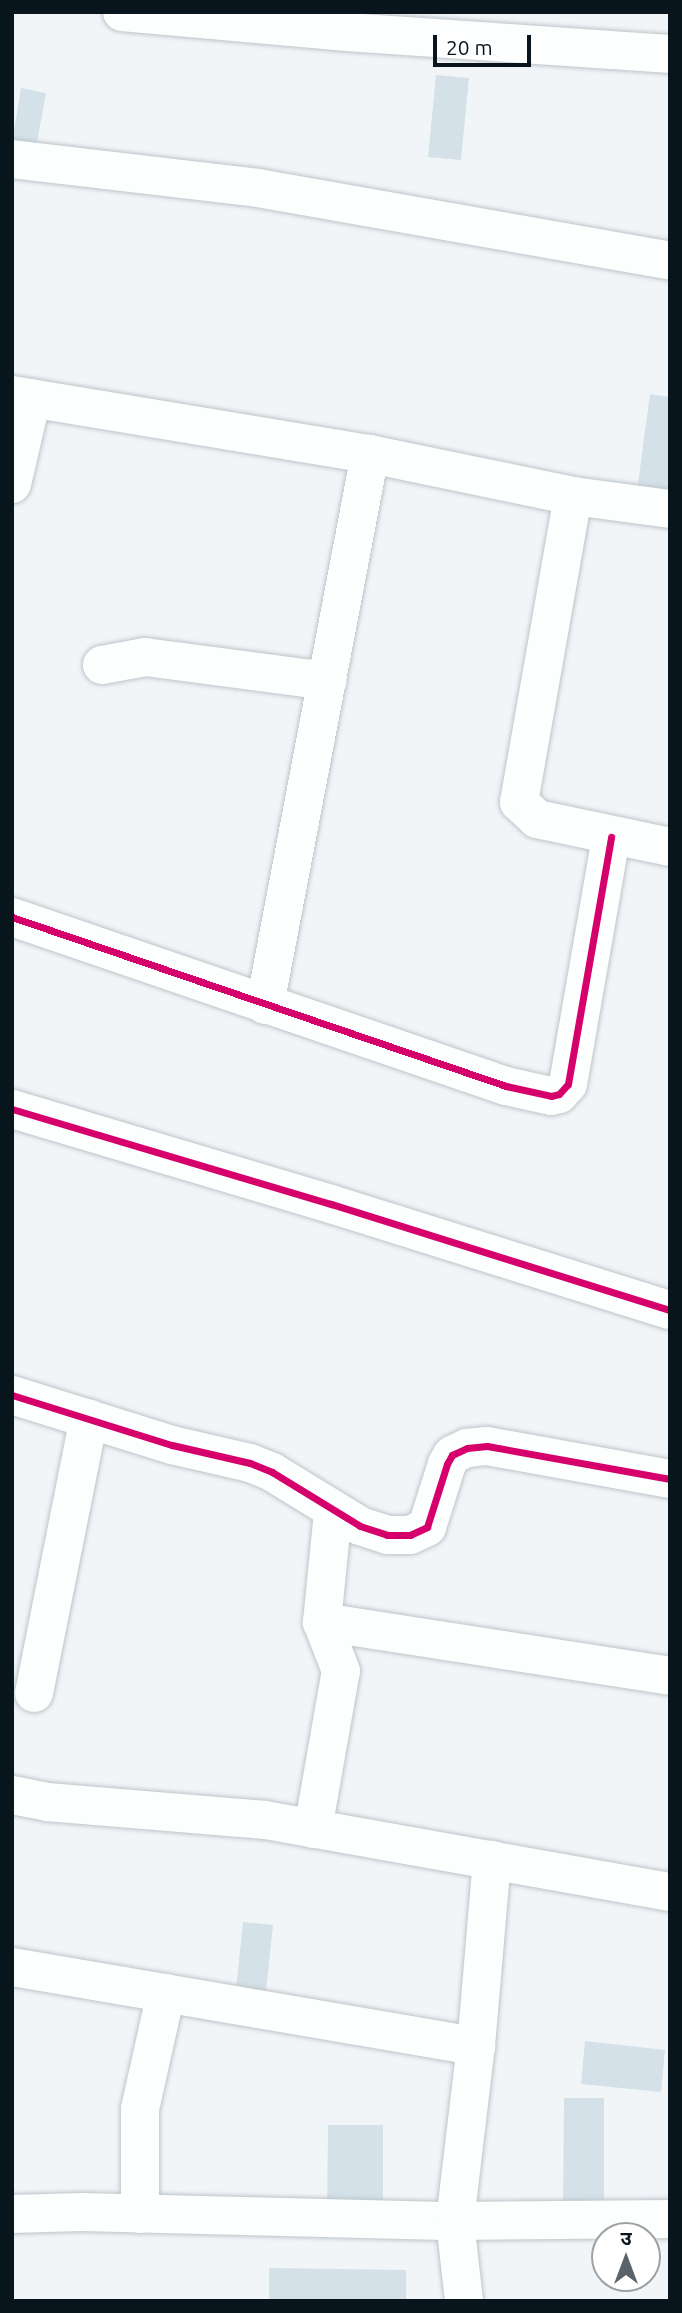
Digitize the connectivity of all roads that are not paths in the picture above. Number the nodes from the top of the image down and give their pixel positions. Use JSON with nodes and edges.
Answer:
{"nodes":[{"id":1,"x":122,"y":12,"type":"edge"},
{"id":2,"x":670,"y":54,"type":"edge"},
{"id":3,"x":12,"y":159,"type":"edge"},
{"id":4,"x":670,"y":261,"type":"edge"},
{"id":5,"x":22,"y":396,"type":"edge"},
{"id":6,"x":370,"y":454,"type":"junction"},
{"id":7,"x":12,"y":484,"type":"edge"},
{"id":8,"x":573,"y":496,"type":"junction"},
{"id":9,"x":670,"y":509,"type":"edge"},
{"id":10,"x":102,"y":665,"type":"dead end"},
{"id":11,"x":327,"y":681,"type":"junction"},
{"id":12,"x":611,"y":836,"type":"junction"},
{"id":13,"x":670,"y":847,"type":"edge"},
{"id":14,"x":12,"y":917,"type":"edge"},
{"id":15,"x":265,"y":1005,"type":"junction"},
{"id":16,"x":12,"y":1109,"type":"edge"},
{"id":17,"x":670,"y":1310,"type":"edge"},
{"id":18,"x":12,"y":1395,"type":"edge"},
{"id":19,"x":89,"y":1419,"type":"junction"},
{"id":20,"x":670,"y":1479,"type":"edge"},
{"id":21,"x":333,"y":1512,"type":"junction"},
{"id":22,"x":322,"y":1622,"type":"junction"},
{"id":23,"x":670,"y":1676,"type":"edge"},
{"id":24,"x":34,"y":1693,"type":"dead end"},
{"id":25,"x":12,"y":1795,"type":"edge"},
{"id":26,"x":313,"y":1829,"type":"junction"},
{"id":27,"x":492,"y":1860,"type":"junction"},
{"id":28,"x":670,"y":1892,"type":"edge"},
{"id":29,"x":12,"y":1967,"type":"edge"},
{"id":30,"x":166,"y":1993,"type":"junction"},
{"id":31,"x":476,"y":2046,"type":"junction"},
{"id":32,"x":12,"y":2214,"type":"edge"},
{"id":33,"x":140,"y":2214,"type":"junction"},
{"id":34,"x":670,"y":2219,"type":"edge"},
{"id":35,"x":455,"y":2221,"type":"junction"},
{"id":36,"x":464,"y":2301,"type":"edge"}],
"edges":[{"from":1,"to":2,"type":"street"},
{"from":3,"to":4,"type":"street"},
{"from":5,"to":6,"type":"street"},
{"from":5,"to":7,"type":"street"},
{"from":6,"to":8,"type":"street"},
{"from":6,"to":11,"type":"street"},
{"from":8,"to":9,"type":"street"},
{"from":8,"to":12,"type":"street"},
{"from":10,"to":11,"type":"street"},
{"from":11,"to":15,"type":"street"},
{"from":12,"to":13,"type":"street"},
{"from":12,"to":15,"type":"street"},
{"from":14,"to":15,"type":"street"},
{"from":16,"to":17,"type":"street"},
{"from":18,"to":19,"type":"street"},
{"from":19,"to":21,"type":"street"},
{"from":19,"to":24,"type":"street"},
{"from":20,"to":21,"type":"street"},
{"from":21,"to":22,"type":"street"},
{"from":22,"to":23,"type":"street"},
{"from":22,"to":26,"type":"street"},
{"from":25,"to":26,"type":"street"},
{"from":26,"to":27,"type":"street"},
{"from":27,"to":28,"type":"street"},
{"from":27,"to":31,"type":"street"},
{"from":29,"to":30,"type":"street"},
{"from":30,"to":31,"type":"street"},
{"from":30,"to":33,"type":"street"},
{"from":31,"to":35,"type":"street"},
{"from":32,"to":33,"type":"street"},
{"from":33,"to":35,"type":"street"},
{"from":34,"to":35,"type":"street"},
{"from":35,"to":36,"type":"street"}]}
